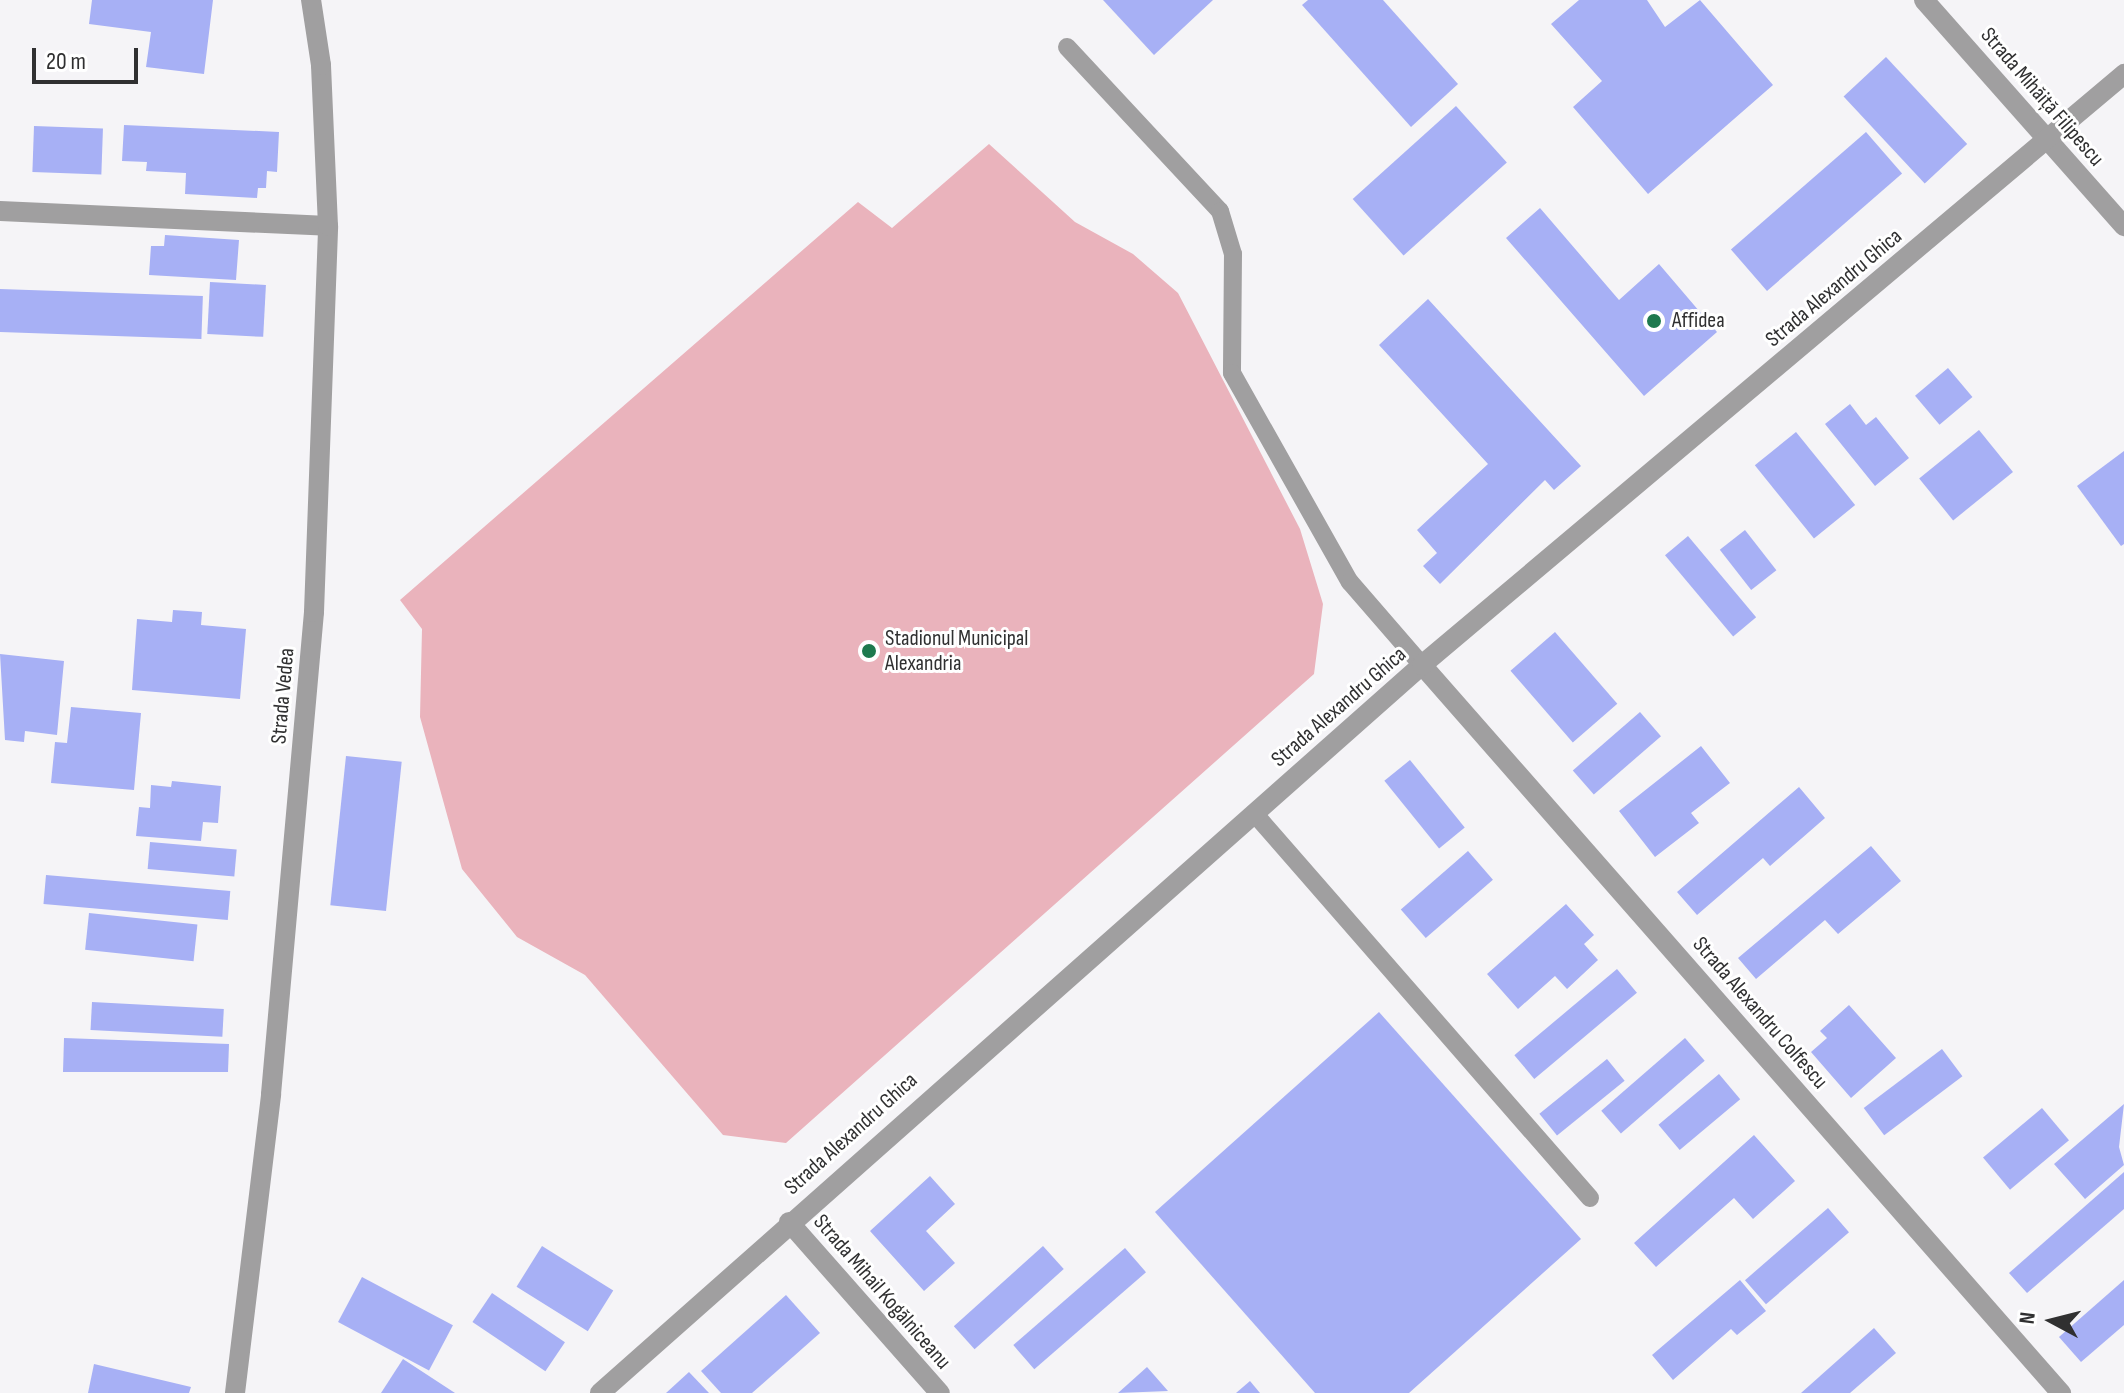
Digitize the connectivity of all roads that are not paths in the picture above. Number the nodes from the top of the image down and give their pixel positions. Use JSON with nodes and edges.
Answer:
{"nodes":[{"id":1,"x":311,"y":0,"type":"edge"},
{"id":2,"x":1924,"y":0,"type":"edge"},
{"id":3,"x":1067,"y":47,"type":"dead end"},
{"id":4,"x":2124,"y":74,"type":"edge"},
{"id":5,"x":2048,"y":140,"type":"junction"},
{"id":6,"x":0,"y":211,"type":"edge"},
{"id":7,"x":328,"y":226,"type":"junction"},
{"id":8,"x":2124,"y":226,"type":"edge"},
{"id":9,"x":1422,"y":665,"type":"junction"},
{"id":10,"x":1254,"y":813,"type":"junction"},
{"id":11,"x":1590,"y":1198,"type":"dead end"},
{"id":12,"x":789,"y":1222,"type":"junction"},
{"id":13,"x":235,"y":1393,"type":"edge"},
{"id":14,"x":600,"y":1393,"type":"edge"},
{"id":15,"x":940,"y":1393,"type":"edge"},
{"id":16,"x":2061,"y":1393,"type":"edge"}],
"edges":[{"from":1,"to":7,"type":"street","name":"Strada Vedea"},
{"from":2,"to":5,"type":"street","name":"Strada Mihăiță Filipescu"},
{"from":3,"to":9,"type":"lane"},
{"from":4,"to":5,"type":"street","name":"Strada Alexandru Ghica"},
{"from":5,"to":8,"type":"street","name":"Strada Mihăiță Filipescu"},
{"from":5,"to":9,"type":"street","name":"Strada Alexandru Ghica"},
{"from":6,"to":7,"type":"street"},
{"from":7,"to":13,"type":"street","name":"Strada Vedea"},
{"from":9,"to":10,"type":"street","name":"Strada Alexandru Ghica"},
{"from":9,"to":16,"type":"street","name":"Strada Alexandru Colfescu"},
{"from":10,"to":11,"type":"lane"},
{"from":10,"to":12,"type":"street","name":"Strada Alexandru Ghica"},
{"from":12,"to":14,"type":"street","name":"Strada Alexandru Ghica"},
{"from":12,"to":15,"type":"street","name":"Strada Mihail Kogălniceanu"}]}
